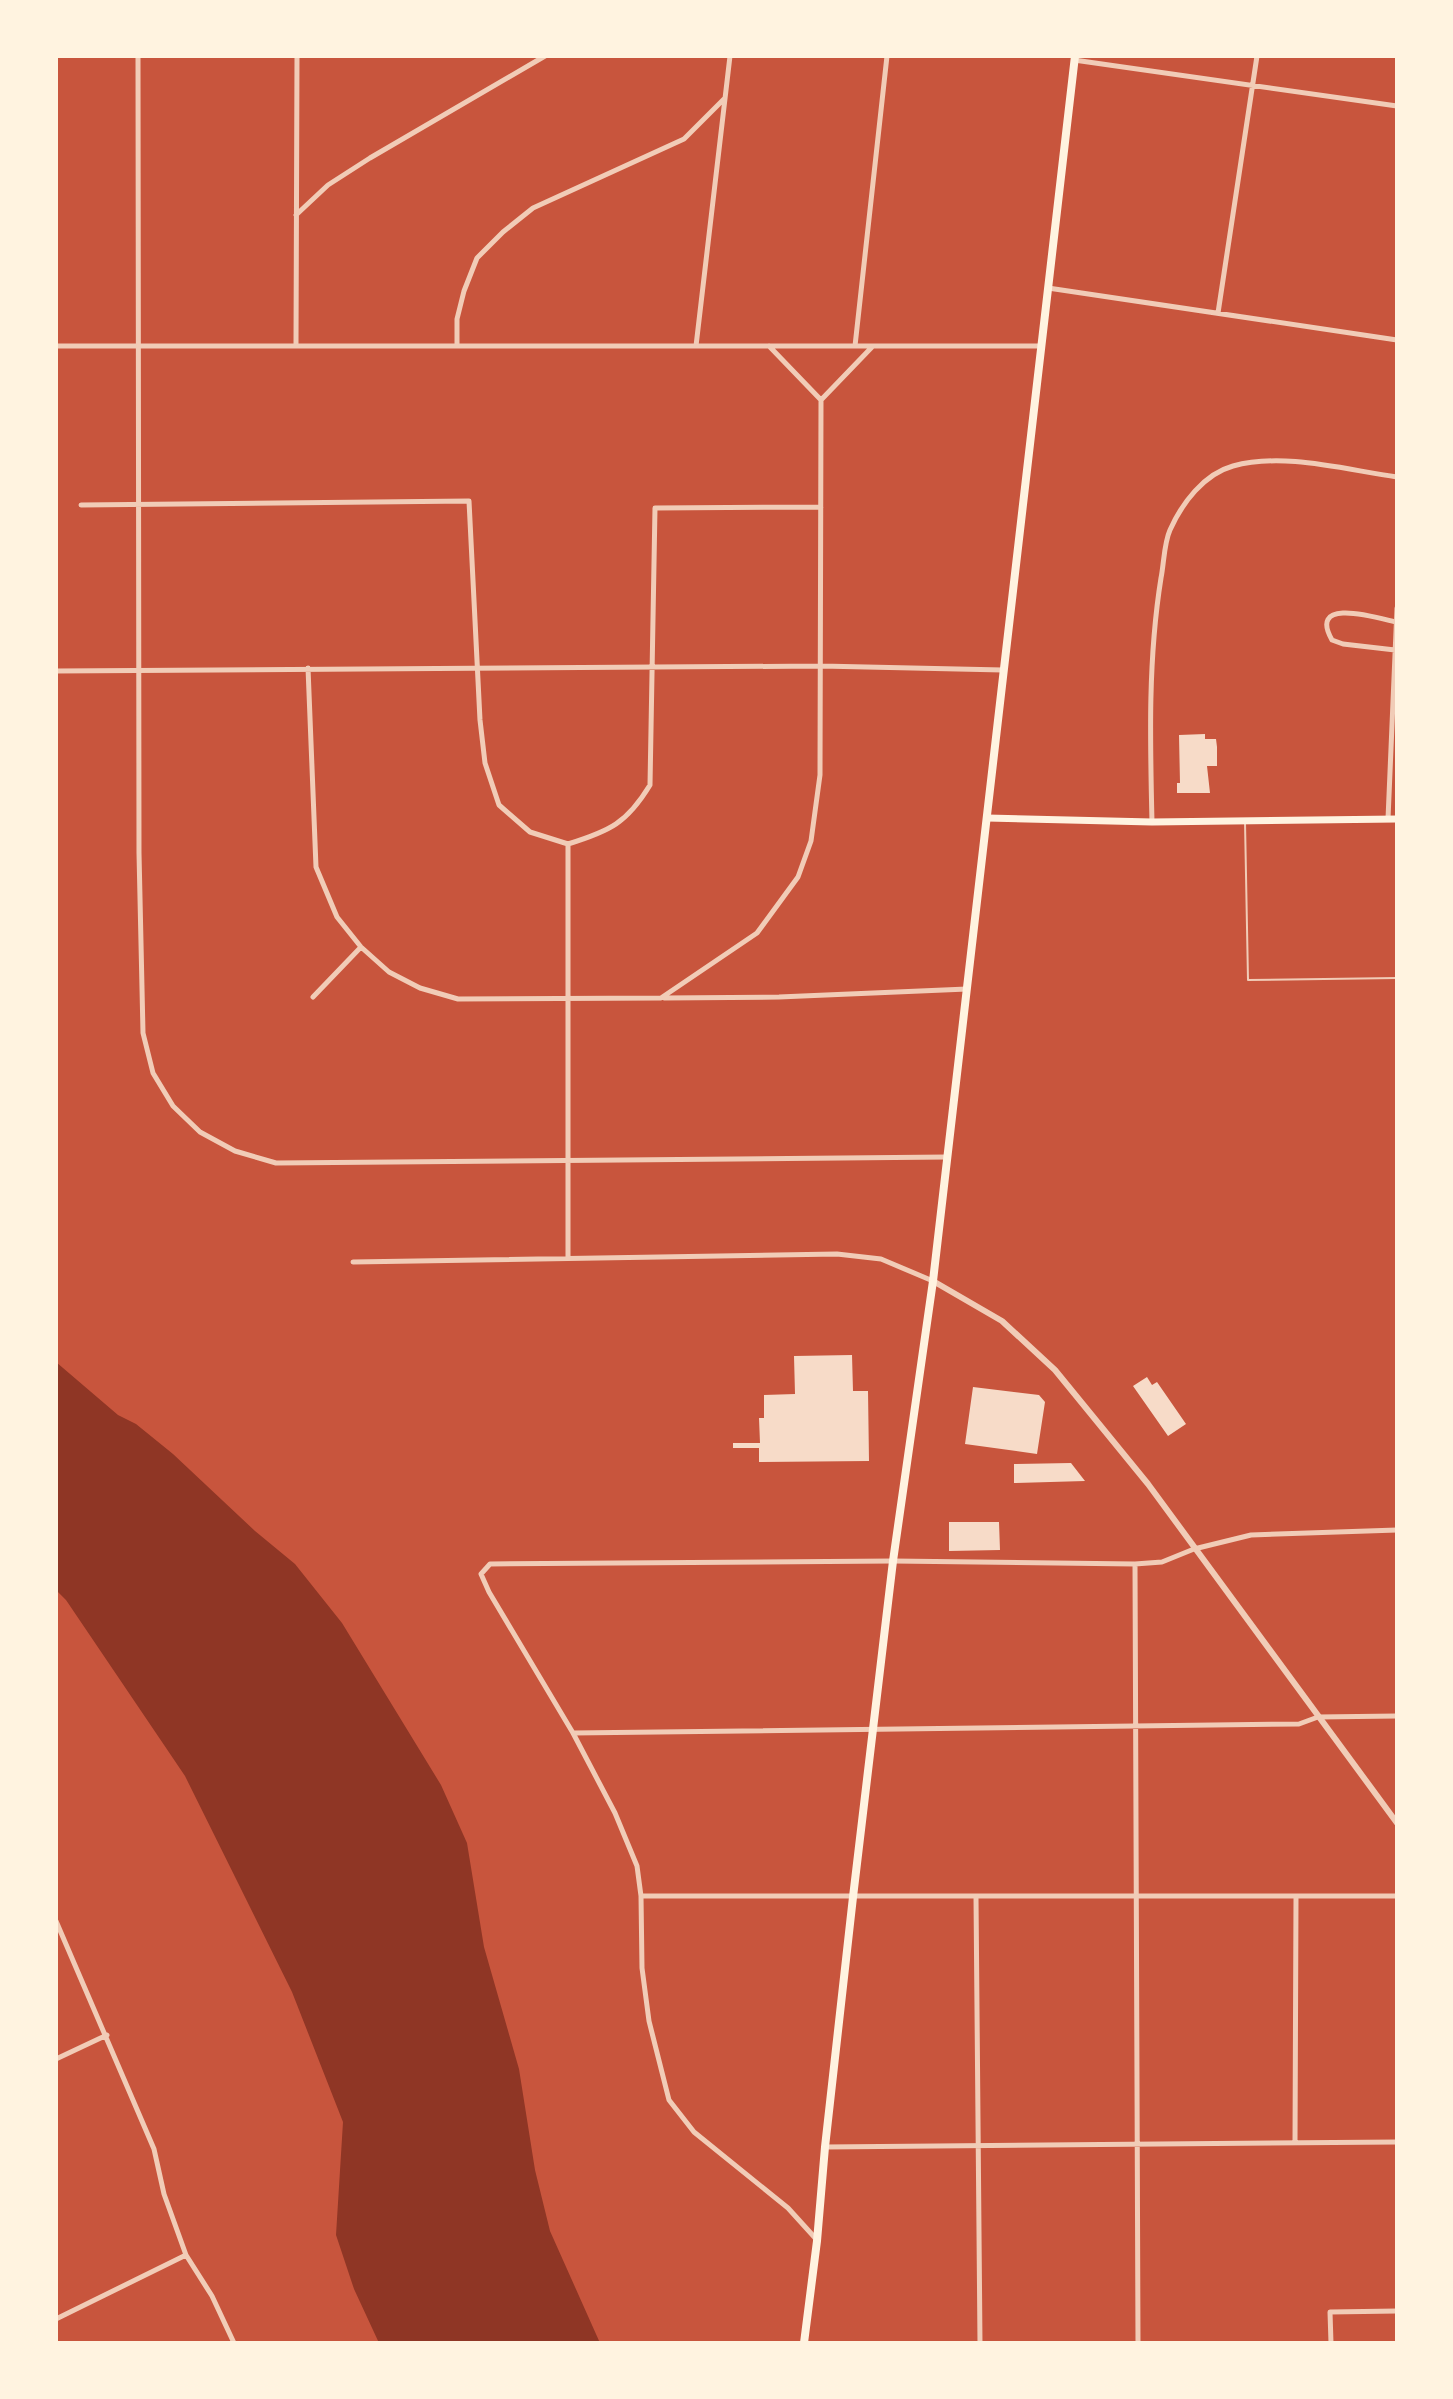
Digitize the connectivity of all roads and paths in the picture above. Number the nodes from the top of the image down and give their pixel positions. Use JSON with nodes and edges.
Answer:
{"nodes":[{"id":1,"x":138,"y":56,"type":"edge"},
{"id":2,"x":297,"y":56,"type":"edge"},
{"id":3,"x":545,"y":56,"type":"edge"},
{"id":4,"x":730,"y":56,"type":"edge"},
{"id":5,"x":887,"y":56,"type":"edge"},
{"id":6,"x":1257,"y":56,"type":"edge"},
{"id":7,"x":1075,"y":58,"type":"edge"},
{"id":8,"x":1253,"y":86,"type":"junction"},
{"id":9,"x":725,"y":98,"type":"junction"},
{"id":10,"x":1397,"y":106,"type":"edge"},
{"id":11,"x":296,"y":215,"type":"junction"},
{"id":12,"x":1048,"y":288,"type":"junction"},
{"id":13,"x":1218,"y":313,"type":"junction"},
{"id":14,"x":1397,"y":340,"type":"edge"},
{"id":15,"x":56,"y":346,"type":"edge"},
{"id":16,"x":137,"y":346,"type":"junction"},
{"id":17,"x":296,"y":346,"type":"junction"},
{"id":18,"x":457,"y":346,"type":"junction"},
{"id":19,"x":696,"y":346,"type":"junction"},
{"id":20,"x":769,"y":346,"type":"junction"},
{"id":21,"x":855,"y":346,"type":"junction"},
{"id":22,"x":873,"y":346,"type":"junction"},
{"id":23,"x":1042,"y":346,"type":"junction"},
{"id":24,"x":821,"y":400,"type":"junction"},
{"id":25,"x":1397,"y":477,"type":"edge"},
{"id":26,"x":81,"y":505,"type":"dead end"},
{"id":27,"x":138,"y":506,"type":"junction"},
{"id":28,"x":821,"y":507,"type":"junction"},
{"id":29,"x":1397,"y":608,"type":"edge"},
{"id":30,"x":1396,"y":622,"type":"edge"},
{"id":31,"x":1395,"y":650,"type":"junction"},
{"id":32,"x":821,"y":666,"type":"junction"},
{"id":33,"x":650,"y":667,"type":"junction"},
{"id":34,"x":308,"y":668,"type":"junction"},
{"id":35,"x":479,"y":668,"type":"junction"},
{"id":36,"x":140,"y":670,"type":"junction"},
{"id":37,"x":1004,"y":670,"type":"junction"},
{"id":38,"x":56,"y":671,"type":"edge"},
{"id":39,"x":987,"y":818,"type":"junction"},
{"id":40,"x":1397,"y":819,"type":"edge"},
{"id":41,"x":1388,"y":820,"type":"junction"},
{"id":42,"x":1152,"y":822,"type":"junction"},
{"id":43,"x":1245,"y":822,"type":"junction"},
{"id":44,"x":568,"y":844,"type":"junction"},
{"id":45,"x":361,"y":947,"type":"junction"},
{"id":46,"x":1397,"y":978,"type":"edge"},
{"id":47,"x":967,"y":989,"type":"junction"},
{"id":48,"x":313,"y":997,"type":"dead end"},
{"id":49,"x":661,"y":998,"type":"junction"},
{"id":50,"x":567,"y":1000,"type":"junction"},
{"id":51,"x":947,"y":1157,"type":"junction"},
{"id":52,"x":567,"y":1161,"type":"junction"},
{"id":53,"x":568,"y":1257,"type":"junction"},
{"id":54,"x":353,"y":1262,"type":"dead end"},
{"id":55,"x":933,"y":1281,"type":"junction"},
{"id":56,"x":1397,"y":1530,"type":"edge"},
{"id":57,"x":1194,"y":1549,"type":"junction"},
{"id":58,"x":893,"y":1561,"type":"junction"},
{"id":59,"x":1135,"y":1564,"type":"junction"},
{"id":60,"x":1397,"y":1716,"type":"edge"},
{"id":61,"x":1318,"y":1717,"type":"junction"},
{"id":62,"x":1137,"y":1727,"type":"junction"},
{"id":63,"x":874,"y":1728,"type":"junction"},
{"id":64,"x":573,"y":1733,"type":"junction"},
{"id":65,"x":1397,"y":1823,"type":"edge"},
{"id":66,"x":641,"y":1896,"type":"junction"},
{"id":67,"x":1397,"y":1896,"type":"edge"},
{"id":68,"x":853,"y":1897,"type":"junction"},
{"id":69,"x":976,"y":1897,"type":"junction"},
{"id":70,"x":1136,"y":1897,"type":"junction"},
{"id":71,"x":1296,"y":1898,"type":"junction"},
{"id":72,"x":56,"y":1921,"type":"edge"},
{"id":73,"x":107,"y":2035,"type":"junction"},
{"id":74,"x":56,"y":2059,"type":"edge"},
{"id":75,"x":1397,"y":2142,"type":"edge"},
{"id":76,"x":1295,"y":2143,"type":"junction"},
{"id":77,"x":1136,"y":2146,"type":"junction"},
{"id":78,"x":825,"y":2147,"type":"junction"},
{"id":79,"x":978,"y":2147,"type":"junction"},
{"id":80,"x":817,"y":2241,"type":"junction"},
{"id":81,"x":186,"y":2255,"type":"junction"},
{"id":82,"x":1397,"y":2311,"type":"edge"},
{"id":83,"x":56,"y":2319,"type":"edge"},
{"id":84,"x":234,"y":2343,"type":"edge"},
{"id":85,"x":804,"y":2343,"type":"edge"},
{"id":86,"x":980,"y":2343,"type":"edge"},
{"id":87,"x":1138,"y":2343,"type":"edge"},
{"id":88,"x":1331,"y":2343,"type":"edge"}],
"edges":[{"from":1,"to":16,"type":"street"},
{"from":2,"to":11,"type":"street"},
{"from":3,"to":11,"type":"street"},
{"from":4,"to":9,"type":"street"},
{"from":5,"to":21,"type":"street"},
{"from":6,"to":8,"type":"street"},
{"from":7,"to":8,"type":"street"},
{"from":7,"to":12,"type":"main road"},
{"from":8,"to":10,"type":"street"},
{"from":8,"to":13,"type":"street"},
{"from":9,"to":18,"type":"street"},
{"from":9,"to":19,"type":"street"},
{"from":11,"to":17,"type":"street"},
{"from":12,"to":13,"type":"street"},
{"from":12,"to":23,"type":"main road"},
{"from":13,"to":14,"type":"street"},
{"from":15,"to":16,"type":"street"},
{"from":16,"to":17,"type":"street"},
{"from":16,"to":27,"type":"street"},
{"from":17,"to":18,"type":"street"},
{"from":18,"to":19,"type":"street"},
{"from":19,"to":20,"type":"street"},
{"from":20,"to":21,"type":"street"},
{"from":20,"to":24,"type":"street"},
{"from":21,"to":22,"type":"street"},
{"from":22,"to":23,"type":"street"},
{"from":22,"to":24,"type":"street"},
{"from":23,"to":37,"type":"main road"},
{"from":24,"to":28,"type":"street"},
{"from":25,"to":42,"type":"street"},
{"from":26,"to":27,"type":"street"},
{"from":27,"to":35,"type":"street"},
{"from":27,"to":36,"type":"street"},
{"from":28,"to":32,"type":"street"},
{"from":28,"to":33,"type":"street"},
{"from":29,"to":30,"type":"street"},
{"from":30,"to":31,"type":"street"},
{"from":30,"to":31,"type":"street"},
{"from":31,"to":41,"type":"street"},
{"from":32,"to":33,"type":"street"},
{"from":32,"to":37,"type":"street"},
{"from":32,"to":49,"type":"street"},
{"from":33,"to":35,"type":"street"},
{"from":33,"to":44,"type":"street"},
{"from":34,"to":35,"type":"street"},
{"from":34,"to":36,"type":"street"},
{"from":34,"to":45,"type":"street"},
{"from":35,"to":44,"type":"street"},
{"from":36,"to":38,"type":"street"},
{"from":36,"to":52,"type":"street"},
{"from":37,"to":39,"type":"main road"},
{"from":39,"to":42,"type":"main road"},
{"from":39,"to":47,"type":"main road"},
{"from":40,"to":41,"type":"main road"},
{"from":41,"to":43,"type":"main road"},
{"from":42,"to":43,"type":"main road"},
{"from":43,"to":46,"type":"lane"},
{"from":44,"to":50,"type":"street"},
{"from":45,"to":48,"type":"street"},
{"from":45,"to":50,"type":"street"},
{"from":47,"to":49,"type":"street"},
{"from":47,"to":51,"type":"main road"},
{"from":49,"to":50,"type":"street"},
{"from":50,"to":52,"type":"street"},
{"from":51,"to":52,"type":"street"},
{"from":51,"to":55,"type":"main road"},
{"from":52,"to":53,"type":"street"},
{"from":53,"to":54,"type":"street"},
{"from":53,"to":55,"type":"street"},
{"from":55,"to":57,"type":"street"},
{"from":55,"to":58,"type":"main road"},
{"from":56,"to":57,"type":"street"},
{"from":57,"to":59,"type":"street"},
{"from":57,"to":61,"type":"street"},
{"from":58,"to":59,"type":"street"},
{"from":58,"to":63,"type":"main road"},
{"from":58,"to":64,"type":"street"},
{"from":59,"to":62,"type":"street"},
{"from":60,"to":61,"type":"street"},
{"from":61,"to":62,"type":"street"},
{"from":61,"to":65,"type":"street"},
{"from":62,"to":63,"type":"street"},
{"from":62,"to":70,"type":"street"},
{"from":63,"to":64,"type":"street"},
{"from":63,"to":68,"type":"main road"},
{"from":64,"to":66,"type":"street"},
{"from":66,"to":68,"type":"street"},
{"from":66,"to":80,"type":"street"},
{"from":67,"to":71,"type":"street"},
{"from":68,"to":69,"type":"street"},
{"from":68,"to":78,"type":"main road"},
{"from":69,"to":70,"type":"street"},
{"from":69,"to":79,"type":"street"},
{"from":70,"to":71,"type":"street"},
{"from":70,"to":77,"type":"street"},
{"from":71,"to":76,"type":"street"},
{"from":72,"to":73,"type":"street"},
{"from":73,"to":74,"type":"street"},
{"from":73,"to":81,"type":"street"},
{"from":75,"to":76,"type":"street"},
{"from":76,"to":77,"type":"street"},
{"from":77,"to":79,"type":"street"},
{"from":77,"to":87,"type":"street"},
{"from":78,"to":79,"type":"street"},
{"from":78,"to":80,"type":"main road"},
{"from":79,"to":86,"type":"street"},
{"from":80,"to":85,"type":"main road"},
{"from":81,"to":83,"type":"street"},
{"from":81,"to":84,"type":"street"},
{"from":82,"to":88,"type":"street"}]}
